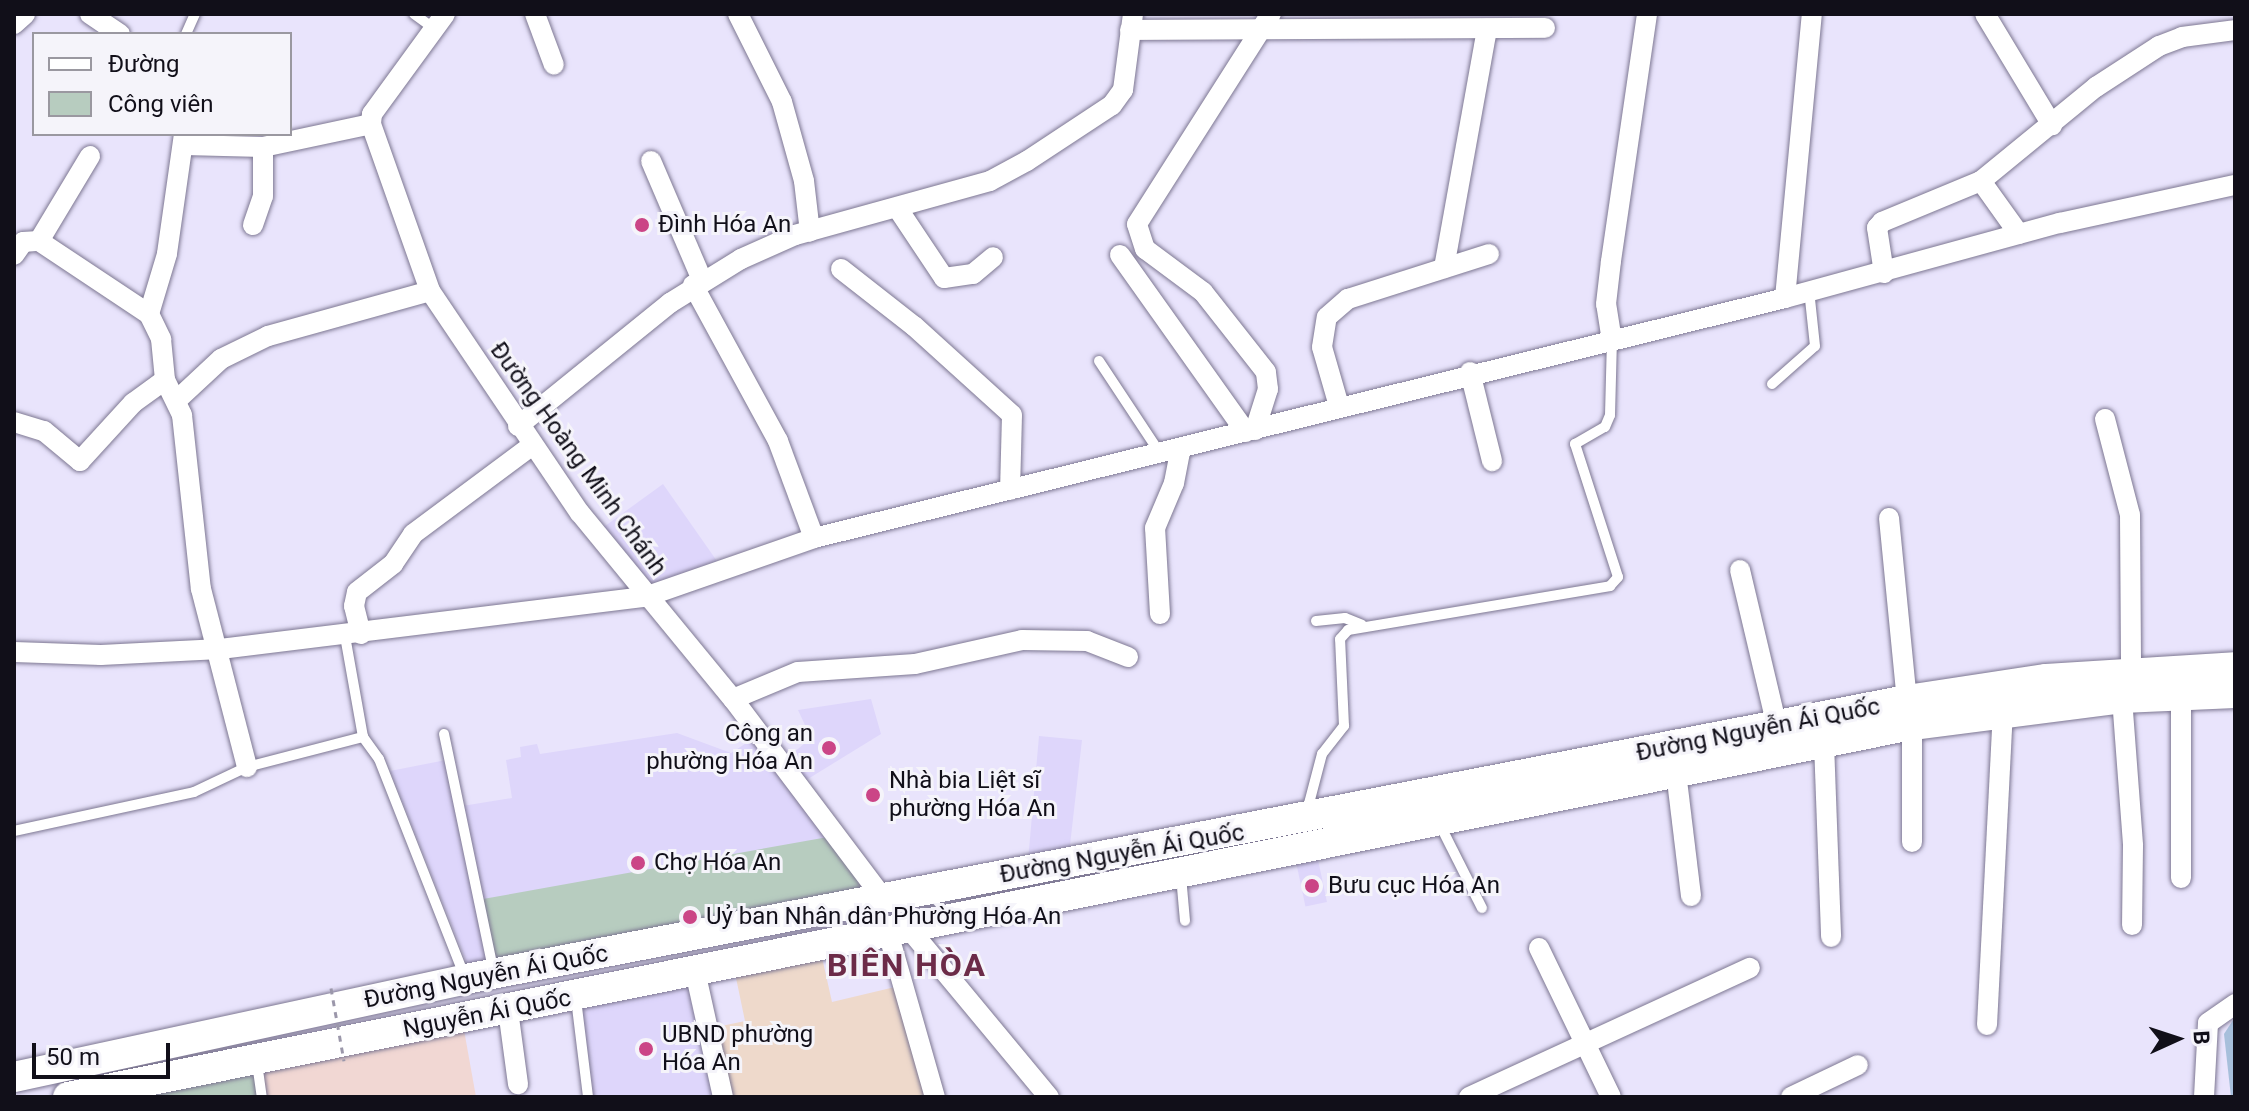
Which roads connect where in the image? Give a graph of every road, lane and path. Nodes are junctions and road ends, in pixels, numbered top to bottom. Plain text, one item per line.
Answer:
1 (25, 14) edge
2 (90, 14) edge
3 (414, 14) edge
4 (535, 14) edge
5 (738, 14) edge
6 (1647, 14) edge
7 (1812, 14) edge
8 (1985, 14) edge
9 (440, 21) edge
10 (1131, 22) edge
11 (1267, 22) edge
12 (14, 24) edge
13 (1545, 28) dead end
14 (1487, 29) junction
15 (2235, 30) edge
16 (117, 32) edge
17 (554, 65) dead end
18 (371, 124) junction
19 (2052, 125) junction
20 (184, 139) edge
21 (263, 147) junction
22 (90, 156) dead end
23 (651, 161) dead end
24 (1981, 181) junction
25 (2235, 185) edge
26 (898, 209) junction
27 (253, 225) dead end
28 (810, 232) junction
29 (2019, 234) junction
30 (22, 243) edge
31 (1489, 254) dead end
32 (1120, 255) dead end
33 (993, 257) dead end
34 (1444, 268) junction
35 (841, 269) dead end
36 (1884, 273) junction
37 (698, 282) junction
38 (1809, 290) junction
39 (430, 291) junction
40 (1785, 298) junction
41 (149, 314) junction
42 (1612, 341) junction
43 (1099, 361) dead end
44 (1470, 372) junction
45 (165, 380) junction
46 (1772, 384) dead end
47 (177, 400) junction
48 (1339, 406) junction
49 (2105, 419) dead end
50 (14, 422) edge
51 (518, 426) junction
52 (1250, 431) junction
53 (531, 446) junction
54 (1181, 448) junction
55 (1160, 453) junction
56 (1492, 461) dead end
57 (1010, 490) junction
58 (1889, 518) dead end
59 (814, 538) junction
60 (1740, 570) dead end
61 (645, 597) junction
62 (1160, 614) dead end
63 (1316, 621) dead end
64 (1362, 625) junction
65 (353, 635) junction
66 (220, 649) junction
67 (14, 652) edge
68 (1128, 657) dead end
69 (2235, 667) edge
70 (2127, 684) junction
71 (2235, 693) edge
72 (2181, 694) junction
73 (733, 699) junction
74 (2003, 710) junction
75 (1909, 713) junction
76 (444, 734) dead end
77 (363, 737) junction
78 (1780, 738) junction
79 (1824, 743) junction
80 (247, 767) junction
81 (1676, 772) junction
82 (1305, 820) junction
83 (1438, 820) junction
84 (14, 831) edge
85 (1912, 842) dead end
86 (1180, 870) junction
87 (2181, 878) dead end
88 (1691, 896) dead end
89 (883, 898) junction
90 (1482, 908) dead end
91 (1185, 921) dead end
92 (2132, 925) dead end
93 (896, 927) junction
94 (1831, 937) dead end
95 (1539, 948) dead end
96 (1750, 968) dead end
97 (695, 971) junction
98 (480, 977) junction
99 (331, 988) dead end
100 (576, 997) junction
101 (2235, 1004) edge
102 (508, 1010) junction
103 (1987, 1025) dead end
104 (1587, 1045) junction
105 (256, 1061) junction
106 (344, 1061) dead end
107 (1858, 1065) dead end
108 (14, 1077) edge
109 (518, 1084) dead end
110 (68, 1097) edge
111 (262, 1097) edge
112 (588, 1097) edge
113 (723, 1097) edge
114 (935, 1097) edge
115 (1049, 1097) edge
116 (1469, 1097) edge
117 (1611, 1097) edge
118 (1791, 1097) edge
119 (2204, 1097) edge

1 - 12 street
2 - 16 street
3 - 9 lane
4 - 17 street
5 - 28 street
6 - 42 street
7 - 40 street
8 - 19 street
9 - 18 street
10 - 11 street
10 - 26 street
11 - 14 street
11 - 52 street
13 - 14 street
14 - 34 street
15 - 19 street
18 - 21 street
18 - 39 street, Đường Hoàng Minh Chánh
19 - 24 street
20 - 21 street
20 - 41 street
21 - 27 street
22 - 30 street
23 - 37 street
24 - 29 street
24 - 36 street
25 - 29 street
26 - 28 street
26 - 33 street
28 - 37 street
29 - 36 street
30 - 41 street
31 - 34 street
32 - 52 street
34 - 48 street
35 - 57 street
36 - 38 street
37 - 51 street
37 - 59 street
38 - 40 street
38 - 46 lane
39 - 47 street
39 - 51 street, Đường Hoàng Minh Chánh
40 - 42 street
41 - 45 street
42 - 44 street
42 - 64 lane
43 - 55 lane
44 - 48 street
44 - 56 street
45 - 47 street
45 - 50 street
47 - 66 street
48 - 52 street
49 - 70 street
51 - 53 street, Đường Hoàng Minh Chánh
52 - 54 street
53 - 61 street, Đường Hoàng Minh Chánh
53 - 65 street
54 - 55 street
54 - 62 street
55 - 57 street
57 - 59 street
58 - 75 street
59 - 61 street
60 - 78 street
61 - 65 street
61 - 73 street, Đường Hoàng Minh Chánh
63 - 64 lane
64 - 82 lane
65 - 66 street
65 - 77 lane
66 - 67 street
66 - 80 street
68 - 73 street
69 - 70 main road, Đường Nguyễn Ái Quốc
70 - 72 main road, Đường Nguyễn Ái Quốc
70 - 74 main road, Đường Nguyễn Ái Quốc
70 - 75 main road, Đường Nguyễn Ái Quốc
70 - 92 street
71 - 72 main road, Đường Nguyễn Ái Quốc
72 - 87 street
73 - 89 street, Đường Hoàng Minh Chánh
74 - 75 main road, Đường Nguyễn Ái Quốc
74 - 103 street
75 - 78 main road, Đường Nguyễn Ái Quốc
75 - 79 main road, Đường Nguyễn Ái Quốc
75 - 85 street
76 - 98 lane
77 - 80 lane
77 - 98 lane
78 - 79 main road, Đường Nguyễn Ái Quốc
78 - 81 main road, Đường Nguyễn Ái Quốc
78 - 82 main road, Đường Nguyễn Ái Quốc
79 - 94 street
80 - 84 lane
81 - 83 main road, Đường Nguyễn Ái Quốc
81 - 88 street
82 - 89 main road, Đường Nguyễn Ái Quốc
83 - 86 main road, Đường Nguyễn Ái Quốc
83 - 90 lane
86 - 91 lane
86 - 93 main road, Đường Nguyễn Ái Quốc
89 - 93 main road
89 - 98 main road, Đường Nguyễn Ái Quốc
93 - 97 main road, Nguyễn Ái Quốc
93 - 114 street
93 - 115 street
95 - 104 street
96 - 104 street
97 - 100 main road, Nguyễn Ái Quốc
97 - 113 street
98 - 108 main road, Đường Nguyễn Ái Quốc
99 - 106 path, bridge
100 - 102 main road, Nguyễn Ái Quốc
100 - 112 lane
101 - 119 street
102 - 105 main road, Nguyễn Ái Quốc
102 - 109 street
104 - 116 street
104 - 117 street
105 - 110 main road, Nguyễn Ái Quốc
105 - 111 lane
107 - 118 street

